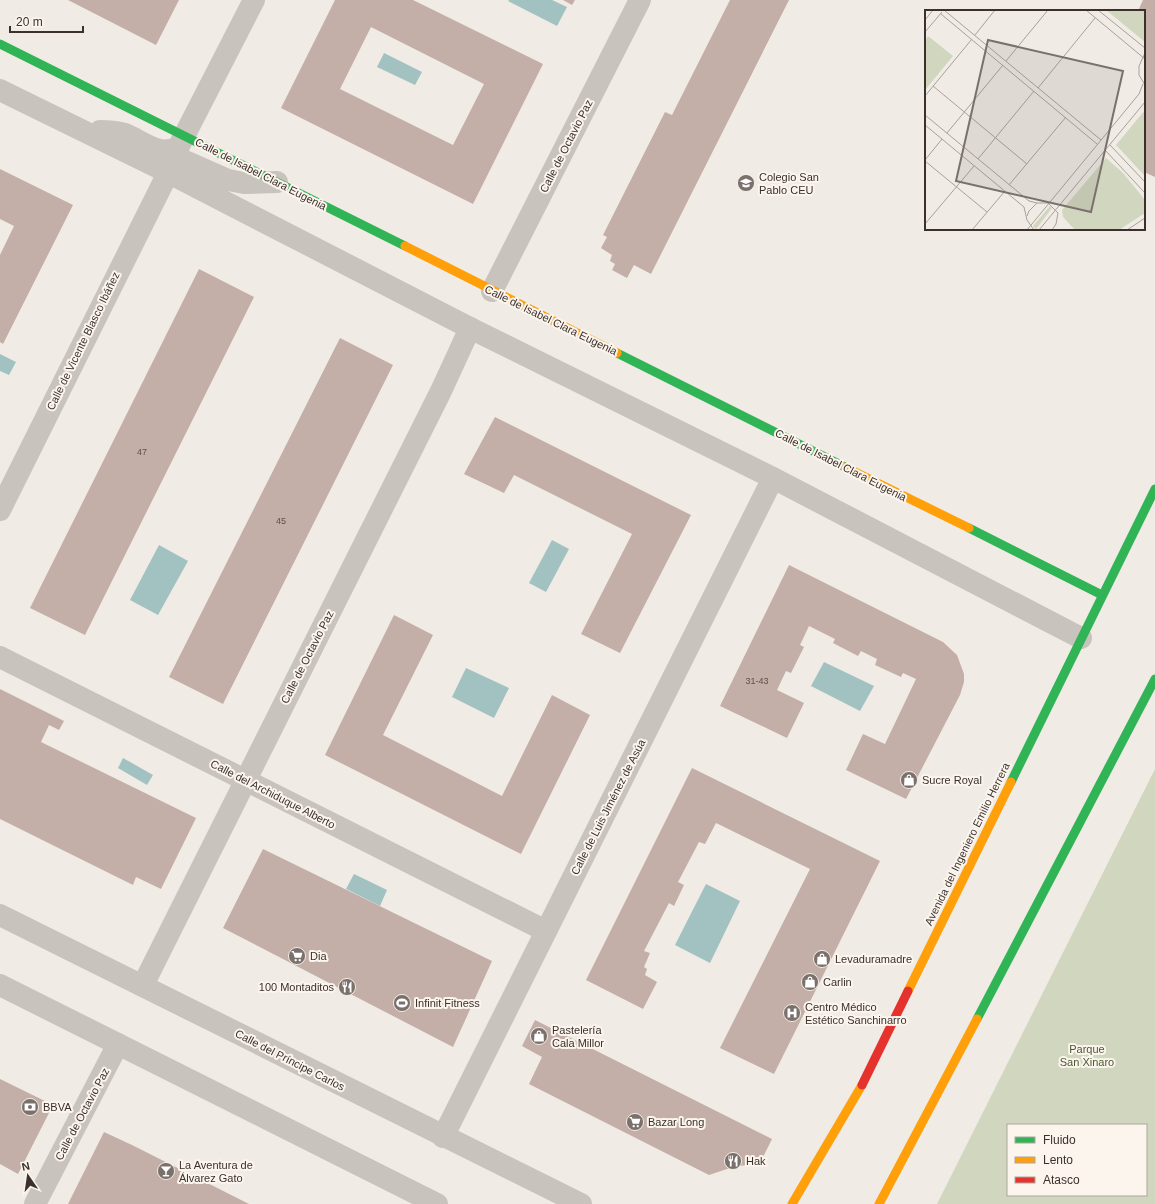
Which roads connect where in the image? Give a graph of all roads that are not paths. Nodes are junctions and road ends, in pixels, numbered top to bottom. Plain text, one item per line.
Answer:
1 (254, 0) edge
2 (640, 0) edge
3 (0, 44) edge
4 (0, 90) edge
5 (82, 131) junction
6 (185, 136) junction
7 (167, 172) junction
8 (277, 182) junction
9 (492, 292) junction
10 (470, 328) junction
11 (773, 478) junction
12 (1155, 489) edge
13 (0, 510) edge
14 (1102, 595) junction
15 (1081, 638) junction
16 (0, 657) edge
17 (1155, 679) edge
18 (245, 780) junction
19 (0, 914) edge
20 (546, 931) junction
21 (143, 985) junction
22 (0, 986) edge
23 (118, 1044) junction
24 (443, 1137) junction
25 (413, 1199) edge
26 (35, 1204) edge
27 (437, 1204) edge
28 (581, 1204) edge
29 (792, 1204) edge
30 (879, 1204) edge

1 - 6 street
2 - 9 street, Calle de Octavio Paz
3 - 6 street, Calle de Isabel Clara Eugenia
4 - 5 street
5 - 6 street
5 - 7 street
6 - 8 street, Calle de Isabel Clara Eugenia
7 - 8 street
7 - 10 street
7 - 13 street, Calle de Vicente Blasco Ibáñez
8 - 9 street, Calle de Isabel Clara Eugenia
9 - 14 street, Calle de Isabel Clara Eugenia
10 - 11 street
10 - 18 street, Calle de Octavio Paz
11 - 15 street
11 - 20 street, Calle de Luis Jiménez de Asúa
12 - 14 street, Avenida del Ingeniero Emilio Herrera
14 - 15 street, Avenida del Ingeniero Emilio Herrera
15 - 29 street, Avenida del Ingeniero Emilio Herrera
16 - 18 street, Calle del Archiduque Alberto
17 - 30 street
18 - 20 street, Calle del Archiduque Alberto
18 - 21 street, Calle de Octavio Paz
19 - 21 street, Calle del Príncipe Carlos
20 - 24 street, Calle de Luis Jiménez de Asúa
21 - 24 street, Calle del Príncipe Carlos
22 - 23 street
23 - 25 street
23 - 26 street, Calle de Octavio Paz
24 - 28 street, Calle del Príncipe Carlos
25 - 27 street

